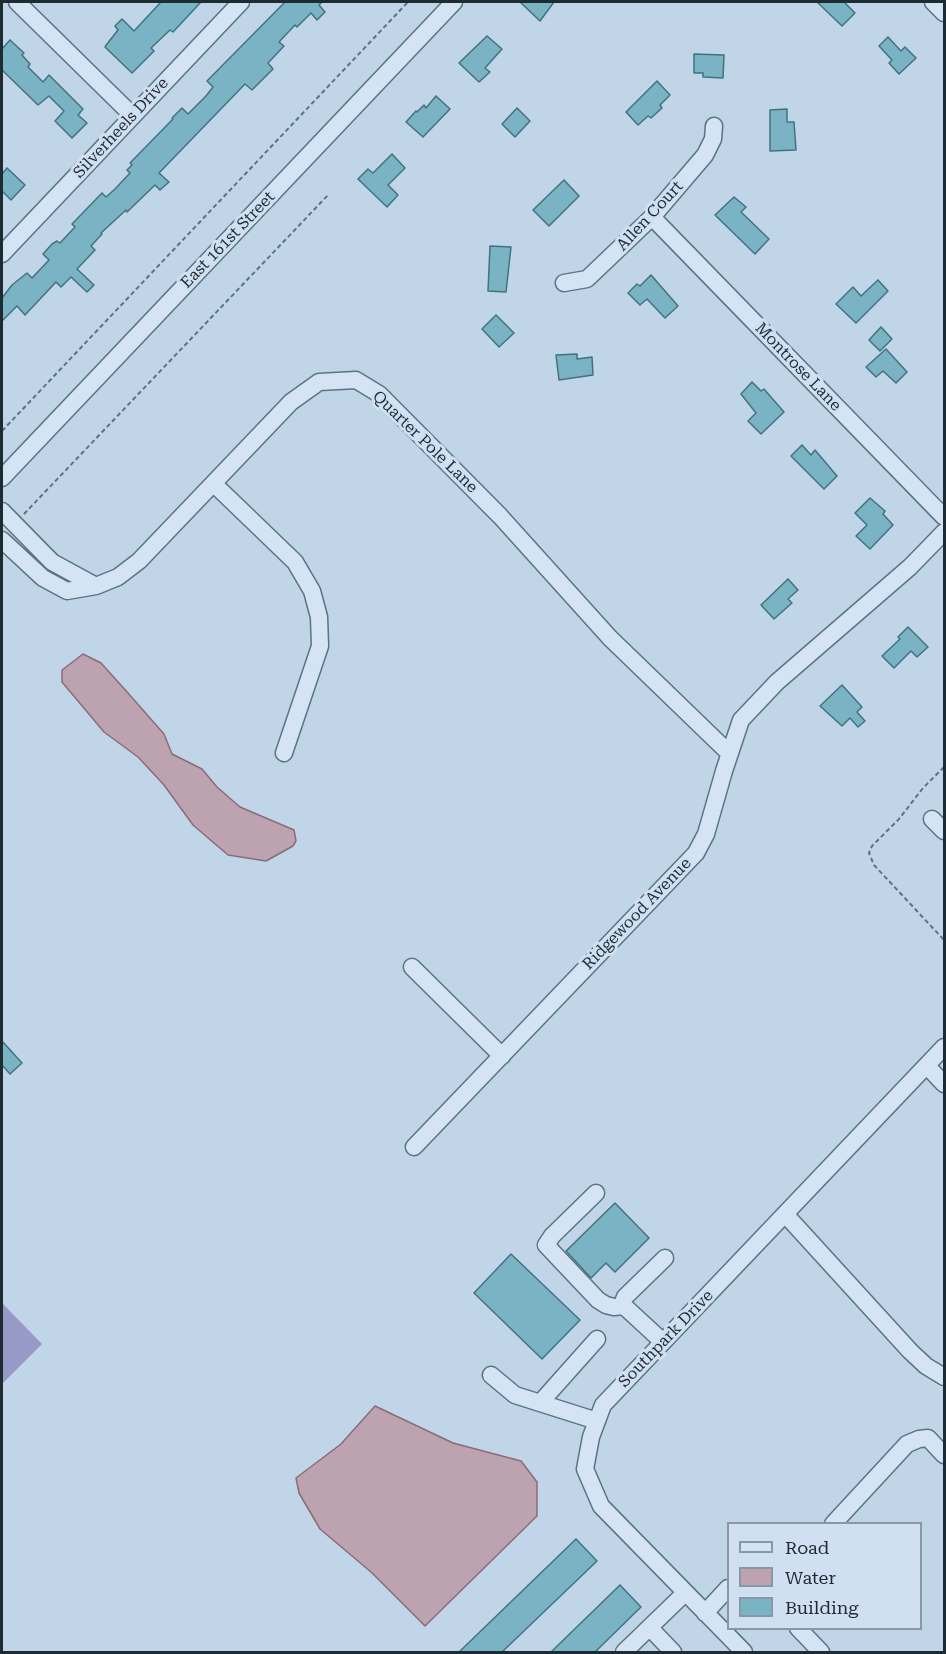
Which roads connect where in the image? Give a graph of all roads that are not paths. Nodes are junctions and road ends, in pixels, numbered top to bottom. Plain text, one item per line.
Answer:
1 (17, 2) edge
2 (241, 2) edge
3 (454, 2) edge
4 (933, 2) edge
5 (945, 13) edge
6 (133, 116) junction
7 (714, 126) dead end
8 (652, 217) junction
9 (3, 249) edge
10 (564, 283) dead end
11 (2, 478) edge
12 (214, 484) junction
13 (2, 511) edge
14 (945, 517) edge
15 (945, 532) edge
16 (2, 540) edge
17 (96, 586) junction
18 (284, 753) dead end
19 (729, 753) junction
20 (932, 819) dead end
21 (945, 831) edge
22 (412, 967) dead end
23 (945, 1047) edge
24 (502, 1056) junction
25 (927, 1066) junction
26 (945, 1084) edge
27 (414, 1147) dead end
28 (596, 1193) dead end
29 (785, 1214) junction
30 (665, 1258) dead end
31 (624, 1306) junction
32 (597, 1339) dead end
33 (663, 1342) junction
34 (491, 1375) dead end
35 (945, 1377) edge
36 (540, 1403) junction
37 (597, 1421) junction
38 (945, 1455) edge
39 (835, 1522) edge
40 (727, 1590) edge
41 (685, 1593) junction
42 (705, 1613) junction
43 (650, 1628) junction
44 (799, 1630) edge
45 (624, 1653) edge
46 (673, 1653) edge
47 (744, 1653) edge
48 (821, 1653) edge

1 - 6 street
2 - 6 street, Silverheels Drive
3 - 11 street, East 161st Street
4 - 5 street
6 - 9 street, Silverheels Drive
7 - 8 street, Allen Court
8 - 10 street, Allen Court
8 - 14 street, Montrose Lane
12 - 17 street, Quarter Pole Lane
12 - 18 street
12 - 19 street, Quarter Pole Lane
13 - 17 street
15 - 19 street, Ridgewood Avenue
16 - 17 street, Quarter Pole Lane
19 - 24 street, Ridgewood Avenue
20 - 21 street
22 - 24 street
23 - 25 street, Southpark Drive
24 - 27 street, Ridgewood Avenue
25 - 26 street
25 - 29 street, Southpark Drive
28 - 31 street
29 - 33 street, Southpark Drive
29 - 35 street
30 - 31 street
31 - 33 street
32 - 36 street
33 - 37 street, Southpark Drive
34 - 36 street
36 - 37 street
37 - 41 street, Southpark Drive
38 - 39 street
40 - 42 street
41 - 42 street, Southpark Drive
41 - 43 street
42 - 47 street, Southpark Drive
43 - 45 street
43 - 46 street
44 - 48 street

